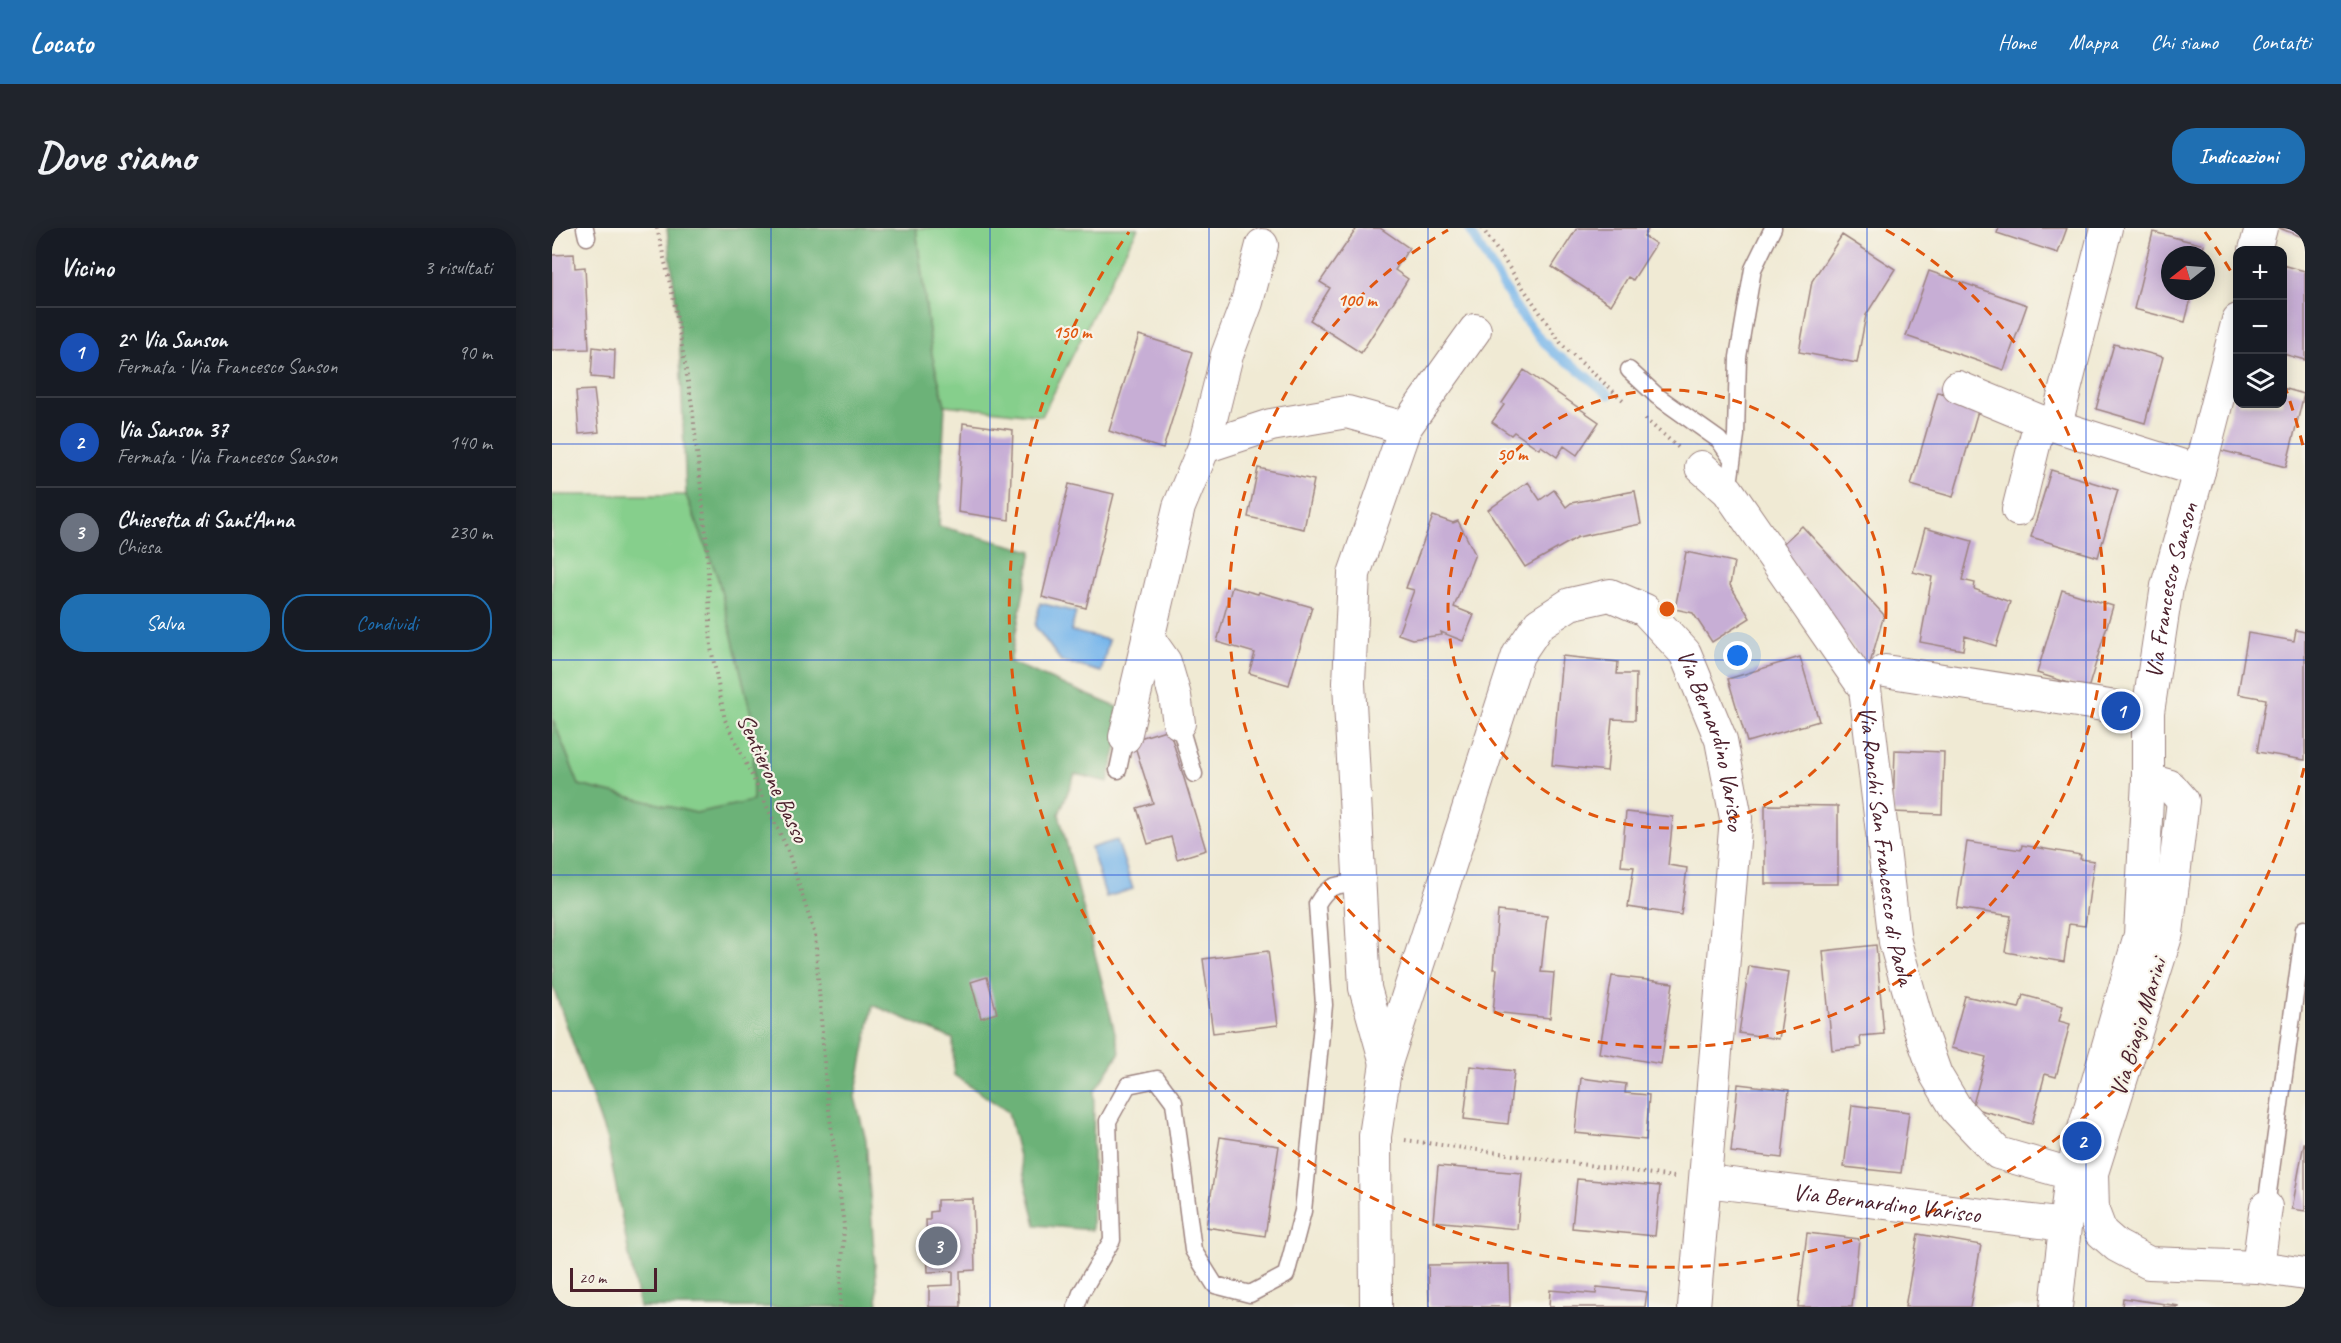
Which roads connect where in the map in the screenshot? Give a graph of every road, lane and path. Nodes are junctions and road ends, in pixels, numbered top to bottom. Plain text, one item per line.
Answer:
1 (657, 228) edge
2 (1482, 228) edge
3 (1773, 228) edge
4 (2106, 228) edge
5 (2261, 228) edge
6 (1266, 237) edge
7 (2256, 246) edge
8 (1475, 330) dead end
9 (2233, 339) edge
10 (1629, 370) dead end
11 (1958, 387) dead end
12 (1629, 405) dead end
13 (1638, 412) dead end
14 (2048, 423) junction
15 (1405, 429) junction
16 (1204, 447) junction
17 (1732, 459) junction
18 (1701, 467) joint
19 (2199, 471) junction
20 (1728, 491) junction
21 (2018, 510) dead end
22 (1148, 638) junction
23 (1885, 671) dead end
24 (2148, 712) junction
25 (1179, 723) joint
26 (1125, 737) joint
27 (1118, 770) dead end
28 (1194, 774) dead end
29 (2148, 780) junction
30 (1360, 883) junction
31 (2304, 929) edge
32 (1386, 1063) junction
33 (1375, 1136) junction
34 (2071, 1174) junction
35 (1706, 1181) junction
36 (2266, 1207) joint
37 (2065, 1225) junction
38 (2258, 1267) junction
39 (2305, 1274) edge
40 (840, 1307) edge
41 (1076, 1307) edge
42 (1376, 1307) edge
43 (1694, 1307) edge
44 (2056, 1307) edge

1 - 40 path, Sentierone Basso
2 - 12 path
3 - 17 lane
4 - 14 street
5 - 7 street
6 - 16 street
8 - 15 street, Via Bernardino Varisco
9 - 19 street, Via Francesco Sanson
10 - 17 lane
11 - 14 street, Via Francesco Sanson
13 - 18 path
14 - 19 street, Via Francesco Sanson
14 - 21 street
15 - 16 street
15 - 30 street, Via Bernardino Varisco
16 - 22 street
17 - 20 lane
18 - 20 street, Via Ronchi San Francesco di Paola
19 - 24 street, Via Francesco Sanson
20 - 34 street, Via Ronchi San Francesco di Paola
22 - 25 street
22 - 26 street
23 - 24 street, Via Francesco Sanson
24 - 29 street, Via Francesco Sanson
25 - 28 lane
26 - 27 lane
29 - 34 street, Via Francesco Sanson
29 - 38 street, Via Biagio Marini
30 - 32 street, Via Bernardino Varisco
30 - 41 lane
31 - 36 lane
32 - 33 street, Via Bernardino Varisco
32 - 35 street, Via Bernardino Varisco
33 - 35 path
33 - 42 street, Via Bernardino Varisco
34 - 37 street
35 - 37 street, Via Bernardino Varisco
35 - 43 street, Via Bernardino Varisco
36 - 38 street
37 - 44 street
38 - 39 street, Via Biagio Marini

